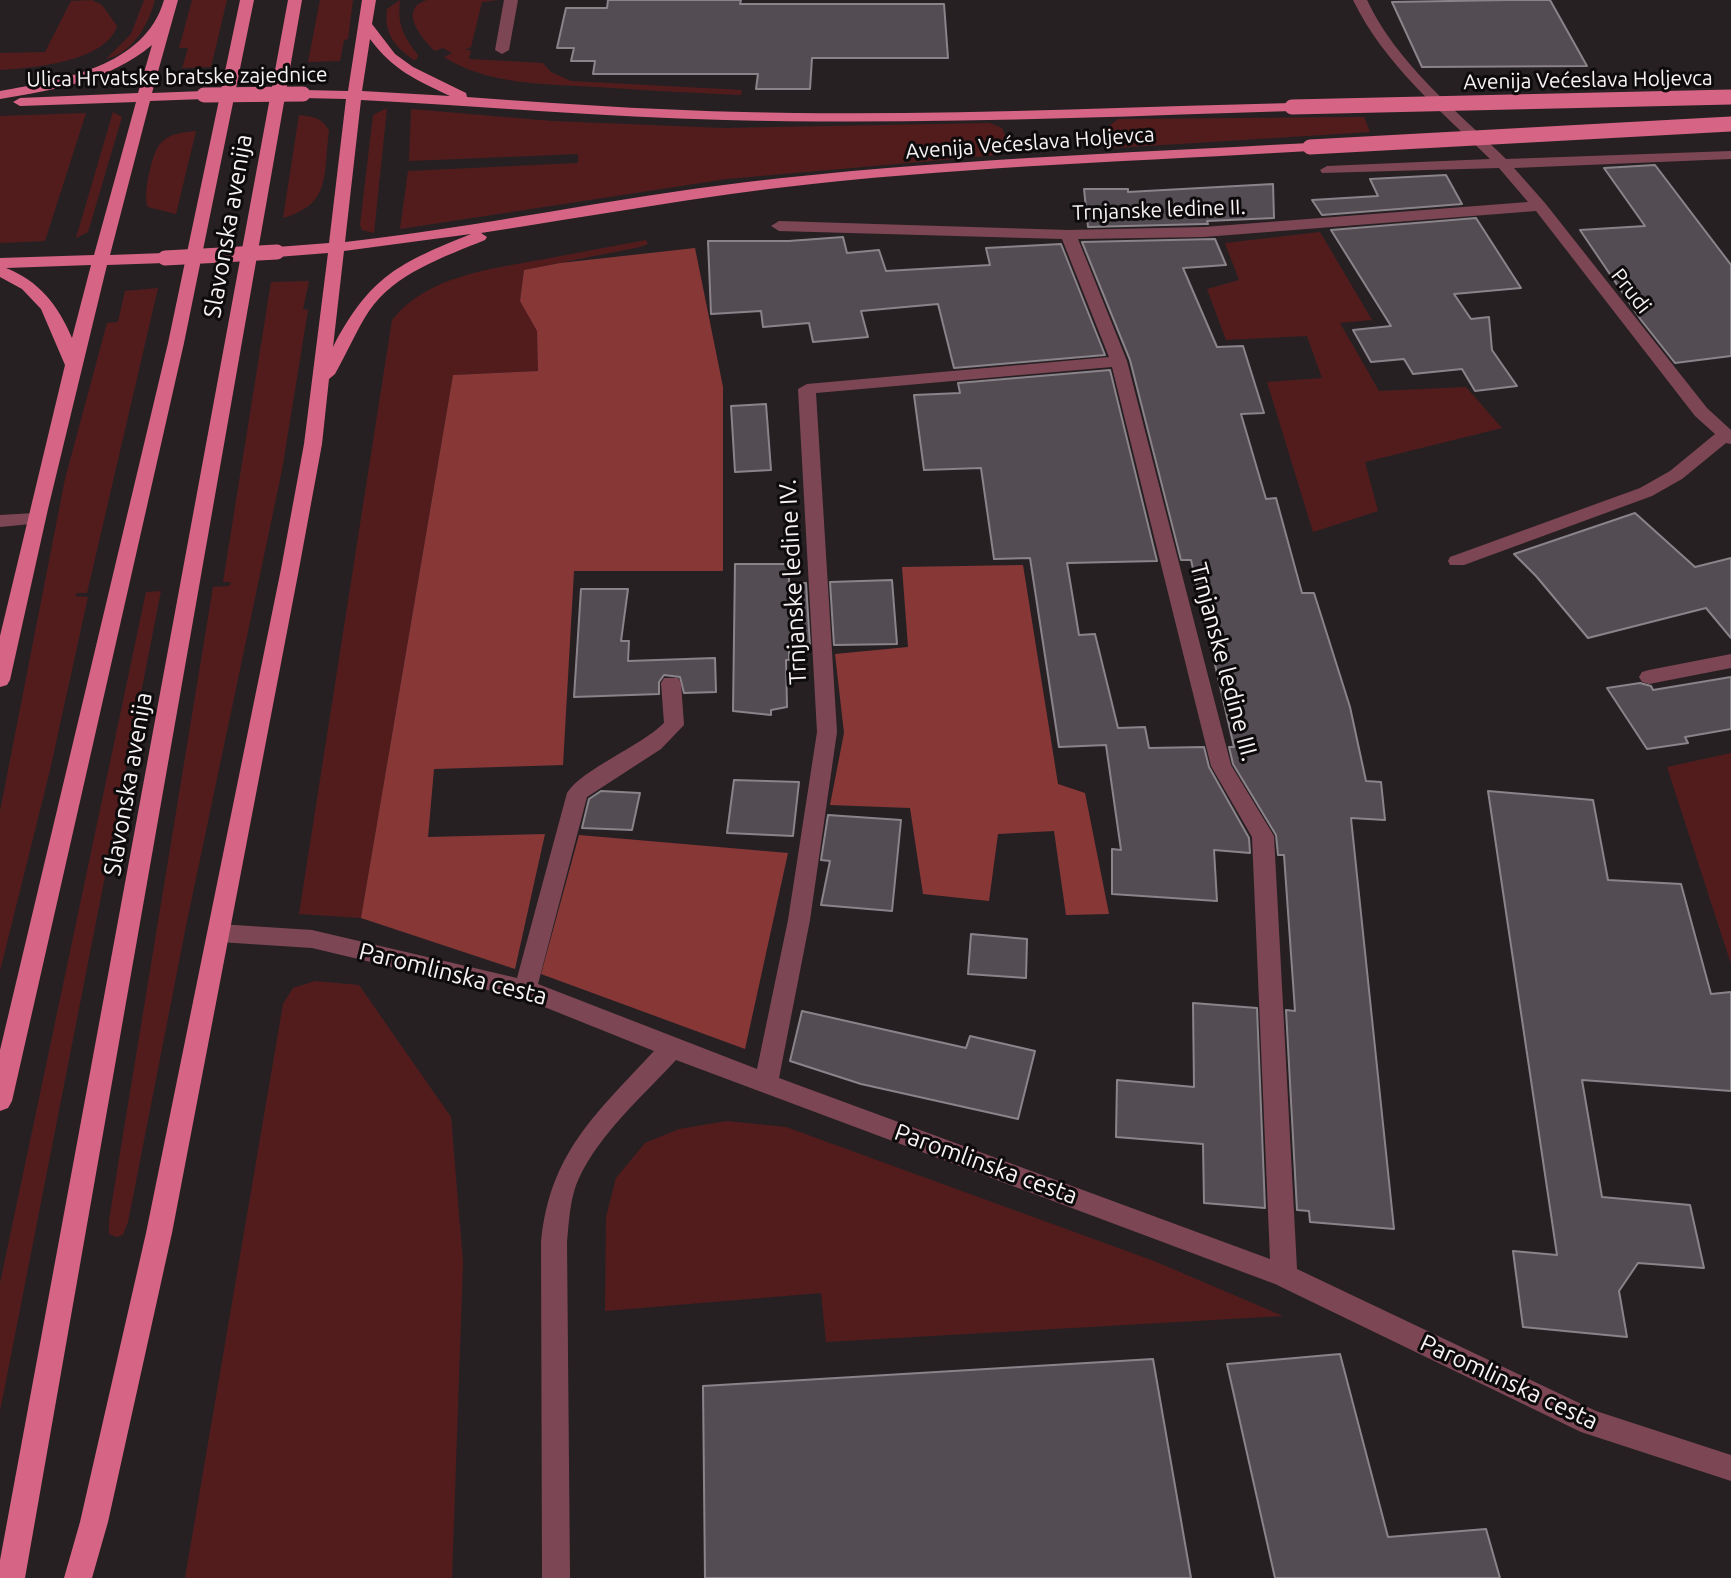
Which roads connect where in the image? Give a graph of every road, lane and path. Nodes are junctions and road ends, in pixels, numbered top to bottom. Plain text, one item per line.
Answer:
1 (171, 0) edge
2 (247, 0) edge
3 (295, 0) edge
4 (369, 0) edge
5 (511, 0) edge
6 (1360, 0) edge
7 (366, 25) junction
8 (502, 50) dead end
9 (0, 95) edge
10 (354, 95) junction
11 (143, 97) junction
12 (1731, 97) edge
13 (0, 102) edge
14 (476, 103) junction
15 (1731, 124) edge
16 (1731, 155) edge
17 (1503, 164) junction
18 (1327, 170) dead end
19 (1540, 206) junction
20 (527, 220) junction
21 (779, 226) dead end
22 (1068, 235) junction
23 (337, 249) junction
24 (99, 261) junction
25 (0, 263) edge
26 (0, 271) edge
27 (1119, 361) junction
28 (74, 366) junction
29 (320, 388) junction
30 (1728, 437) edge
31 (35, 519) junction
32 (0, 521) edge
33 (1457, 561) dead end
34 (1731, 662) edge
35 (1650, 677) dead end
36 (0, 680) edge
37 (671, 683) dead end
38 (219, 933) junction
39 (525, 989) junction
40 (672, 1048) junction
41 (766, 1082) junction
42 (0, 1101) edge
43 (1284, 1276) junction
44 (1731, 1468) edge
45 (11, 1578) edge
46 (78, 1578) edge
47 (556, 1578) edge

1 - 9 main road
1 - 11 main road
2 - 42 main road, Slavonska avenija
3 - 45 main road, Slavonska avenija
4 - 7 main road
5 - 8 street
6 - 17 street, Prudi
7 - 10 main road
7 - 14 main road
10 - 11 main road, Ulica Hrvatske bratske zajednice, bridge
10 - 14 main road, Avenija Većeslava Holjevca
10 - 23 main road
11 - 13 main road, Ulica Hrvatske bratske zajednice
11 - 24 main road
12 - 14 main road, Avenija Većeslava Holjevca, bridge
15 - 20 main road, Avenija Većeslava Holjevca, bridge
16 - 17 street
17 - 18 street
17 - 19 street, Prudi
19 - 22 street, Trnjanske ledine II.
19 - 30 street, Prudi
20 - 23 main road, Avenija Većeslava Holjevca
20 - 29 main road
21 - 22 street, Trnjanske ledine II.
22 - 27 street, Trnjanske ledine III.
23 - 24 main road, bridge
23 - 29 main road
24 - 25 main road
24 - 28 main road
26 - 28 main road
27 - 41 street, Trnjanske ledine IV.
27 - 43 street, Trnjanske ledine III.
28 - 31 main road
29 - 38 main road
30 - 33 street
31 - 32 street
31 - 36 main road
34 - 35 street
37 - 39 street
38 - 39 street, Paromlinska cesta
38 - 46 main road
39 - 40 street, Paromlinska cesta
40 - 41 street, Paromlinska cesta
40 - 47 street
41 - 43 street, Paromlinska cesta
43 - 44 street, Paromlinska cesta

